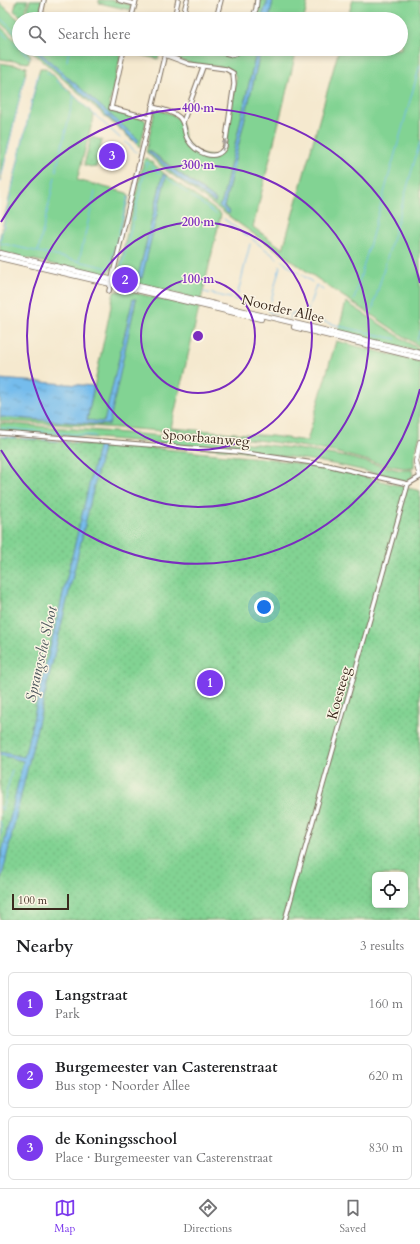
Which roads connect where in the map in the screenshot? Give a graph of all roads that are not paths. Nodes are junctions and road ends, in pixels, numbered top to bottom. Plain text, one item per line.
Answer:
1 (44, 0) edge
2 (119, 0) edge
3 (178, 0) edge
4 (187, 0) edge
5 (221, 0) edge
6 (257, 0) edge
7 (136, 2) edge
8 (41, 12) edge
9 (133, 12) edge
10 (175, 12) edge
11 (184, 12) edge
12 (218, 12) edge
13 (255, 12) edge
14 (122, 56) edge
15 (165, 56) edge
16 (168, 56) edge
17 (203, 67) junction
18 (152, 107) junction
19 (150, 118) junction
20 (183, 122) junction
21 (0, 253) edge
22 (0, 258) edge
23 (111, 282) junction
24 (109, 291) dead end
25 (214, 306) junction
26 (420, 353) edge
27 (420, 358) edge
28 (0, 433) edge
29 (420, 442) edge
30 (420, 477) edge
31 (408, 484) junction
32 (285, 920) edge

1 - 8 street
2 - 7 street
3 - 10 street
4 - 11 street
5 - 12 street
6 - 13 street
7 - 9 street
14 - 19 street
15 - 18 street
16 - 17 street
17 - 20 street
20 -> 17 street
18 - 19 street
18 - 20 street
19 - 23 street
21 - 23 street, Noorder Allee
22 - 23 street, Noorder Allee
23 - 24 street
23 - 25 street, Noorder Allee
25 - 26 street, Noorder Allee
25 - 27 street, Noorder Allee
28 - 31 street, Spoorbaanweg
29 - 30 street
30 - 31 street
31 - 32 street, Koesteeg

